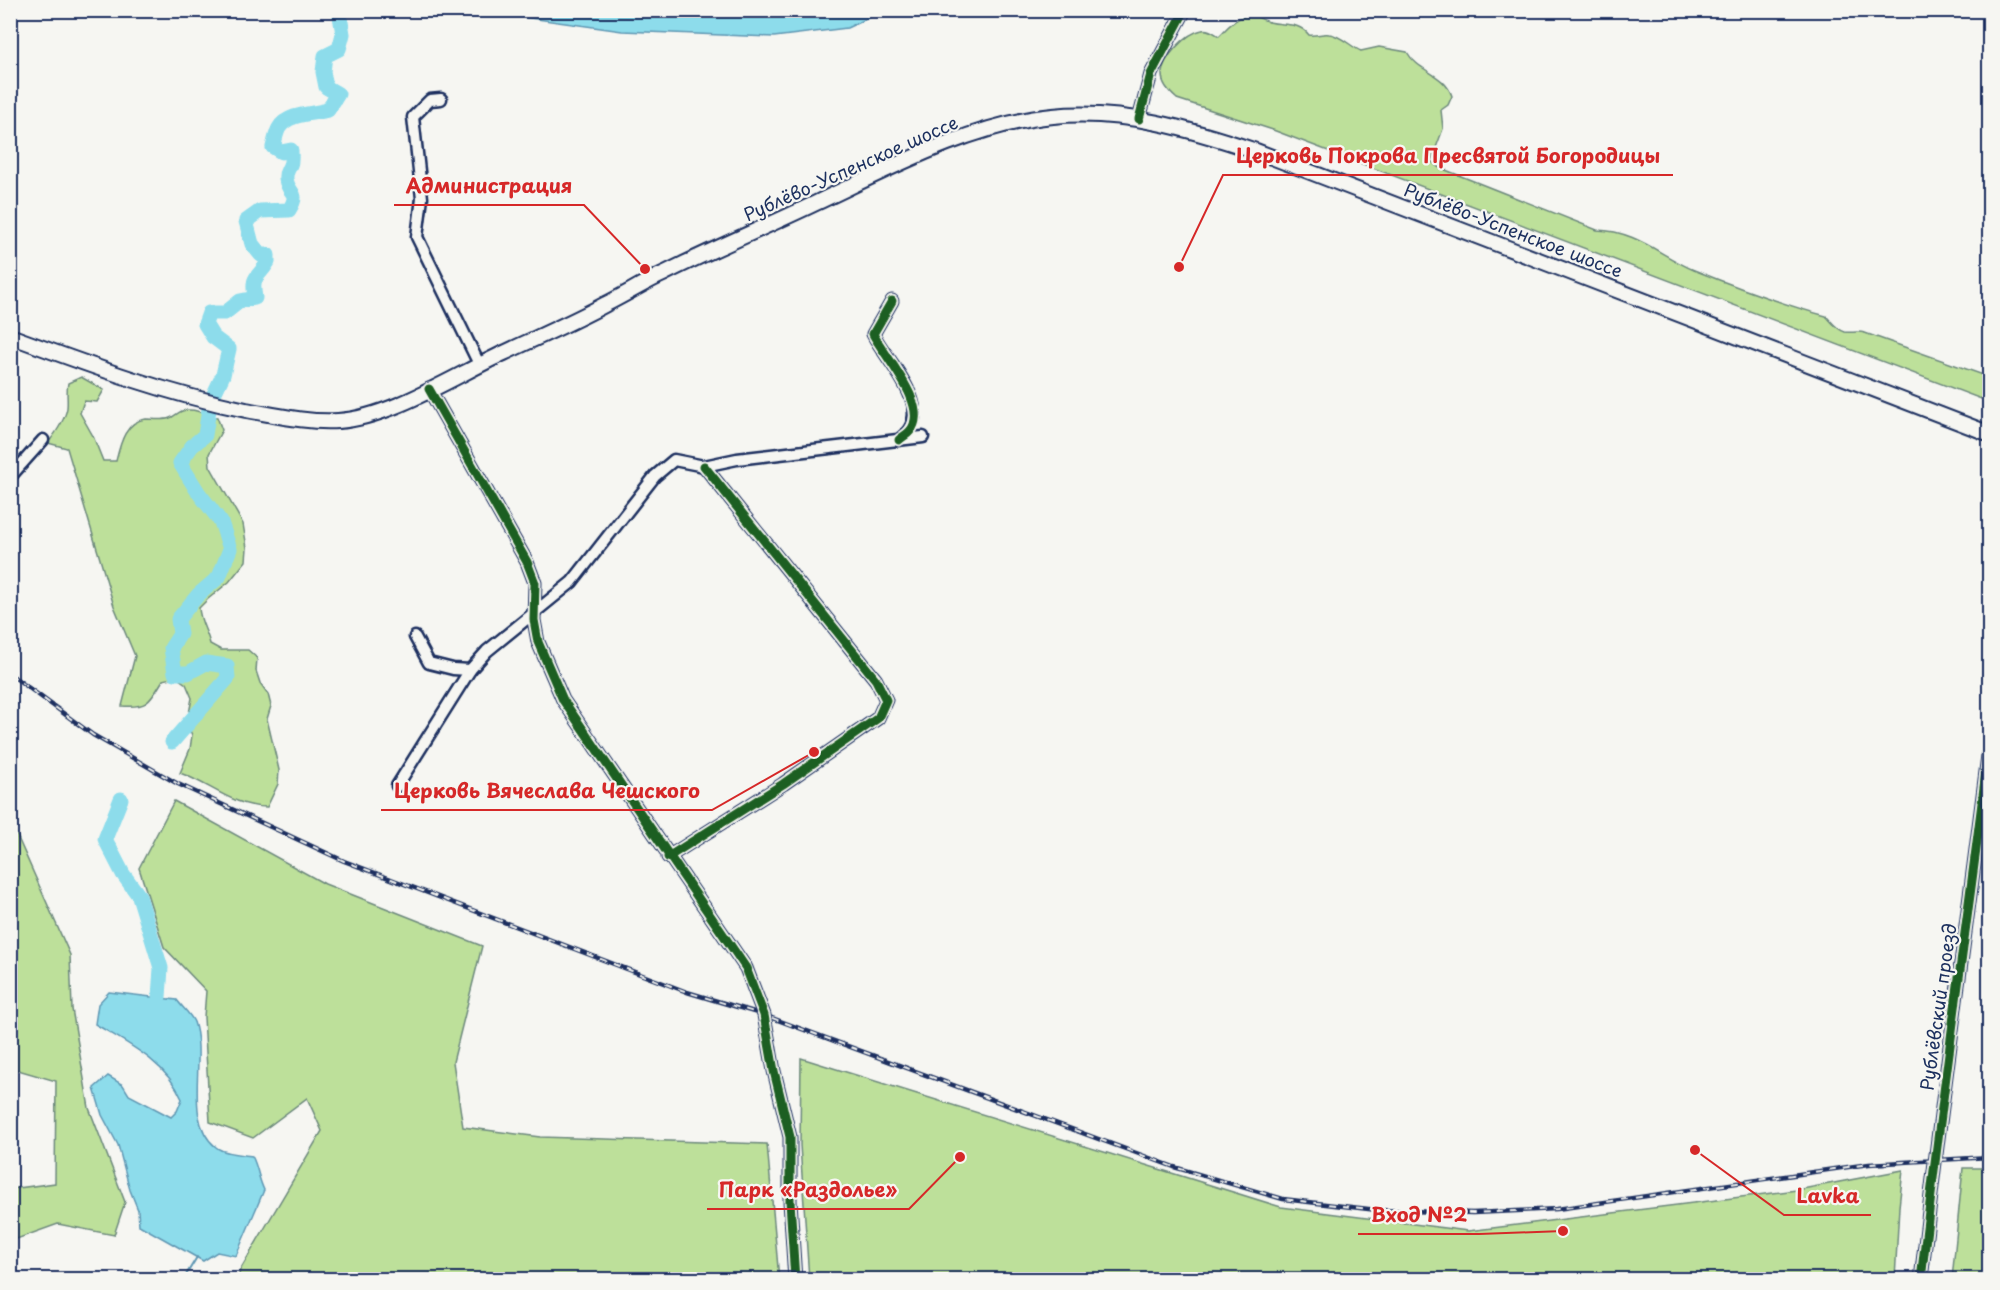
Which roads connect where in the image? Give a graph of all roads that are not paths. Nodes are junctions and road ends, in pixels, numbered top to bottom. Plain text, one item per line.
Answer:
1 (1185, 10) edge
2 (441, 99) dead end
3 (1139, 119) junction
4 (892, 301) dead end
5 (10, 336) edge
6 (479, 364) junction
7 (429, 389) junction
8 (1989, 434) edge
9 (923, 437) dead end
10 (43, 440) dead end
11 (899, 440) junction
12 (704, 466) junction
13 (10, 477) edge
14 (535, 613) junction
15 (415, 638) dead end
16 (470, 670) junction
17 (1989, 740) edge
18 (397, 786) dead end
19 (668, 857) junction
20 (795, 1280) edge
21 (1921, 1280) edge

1 - 3 street
2 - 6 street
3 - 6 main road, Рублёво-Успенское шоссе
3 - 8 main road, Рублёво-Успенское шоссе
4 - 11 street
5 - 7 main road, Рублёво-Успенское шоссе
6 - 7 main road, Рублёво-Успенское шоссе
7 - 14 street
9 - 11 street
10 - 13 street
11 - 12 street
12 - 14 street
12 - 19 street
14 - 16 street
14 - 19 street
15 - 16 street
16 - 18 street
17 - 21 street, Рублёвский проезд
19 - 20 street

